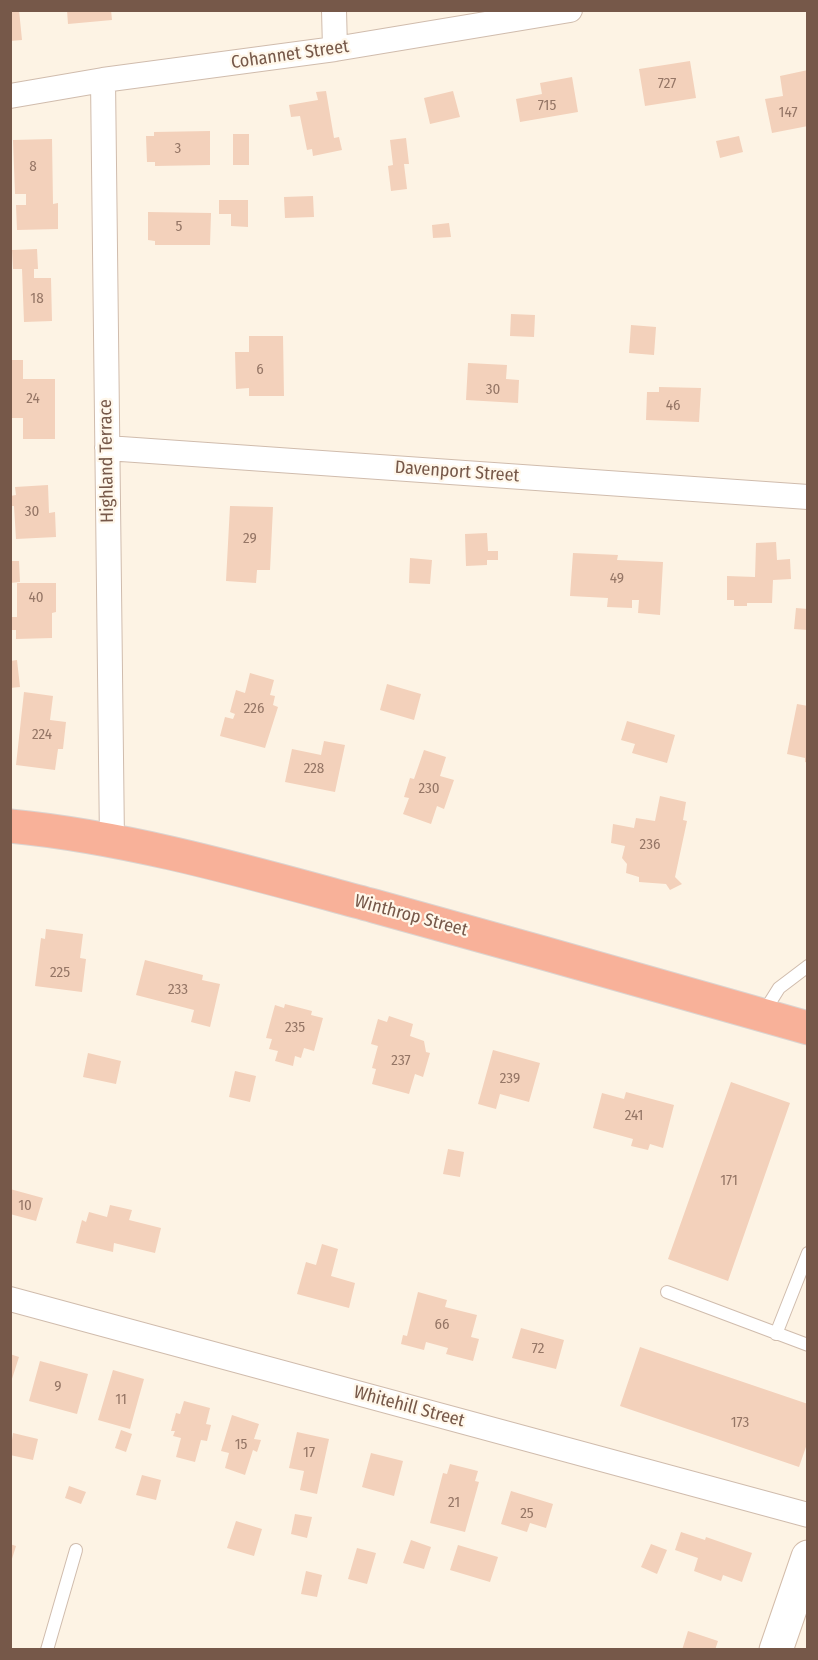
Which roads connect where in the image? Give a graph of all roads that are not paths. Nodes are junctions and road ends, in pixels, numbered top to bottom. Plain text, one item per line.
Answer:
1 (334, 10) edge
2 (570, 10) edge
3 (335, 49) junction
4 (103, 81) junction
5 (10, 96) edge
6 (107, 448) junction
7 (807, 496) edge
8 (10, 826) edge
9 (112, 842) junction
10 (807, 966) edge
11 (762, 1015) junction
12 (807, 1028) edge
13 (807, 1253) edge
14 (667, 1292) dead end
15 (10, 1299) edge
16 (776, 1334) junction
17 (807, 1345) edge
18 (807, 1515) edge
19 (76, 1550) dead end
20 (807, 1557) edge
21 (47, 1650) edge
22 (776, 1650) edge

1 - 3 street
2 - 3 street, Cohannet Street
3 - 4 street, Cohannet Street
4 - 5 street, Cohannet Street
4 - 6 street, Highland Terrace
6 - 7 street, Davenport Street
6 - 9 street, Highland Terrace
8 - 9 highway, Winthrop Street
9 - 11 highway, Winthrop Street
10 - 11 lane
11 - 12 highway, Winthrop Street
13 - 16 lane
14 - 16 lane
15 - 18 street, Whitehill Street
16 - 17 lane
19 - 21 lane
20 - 22 street

